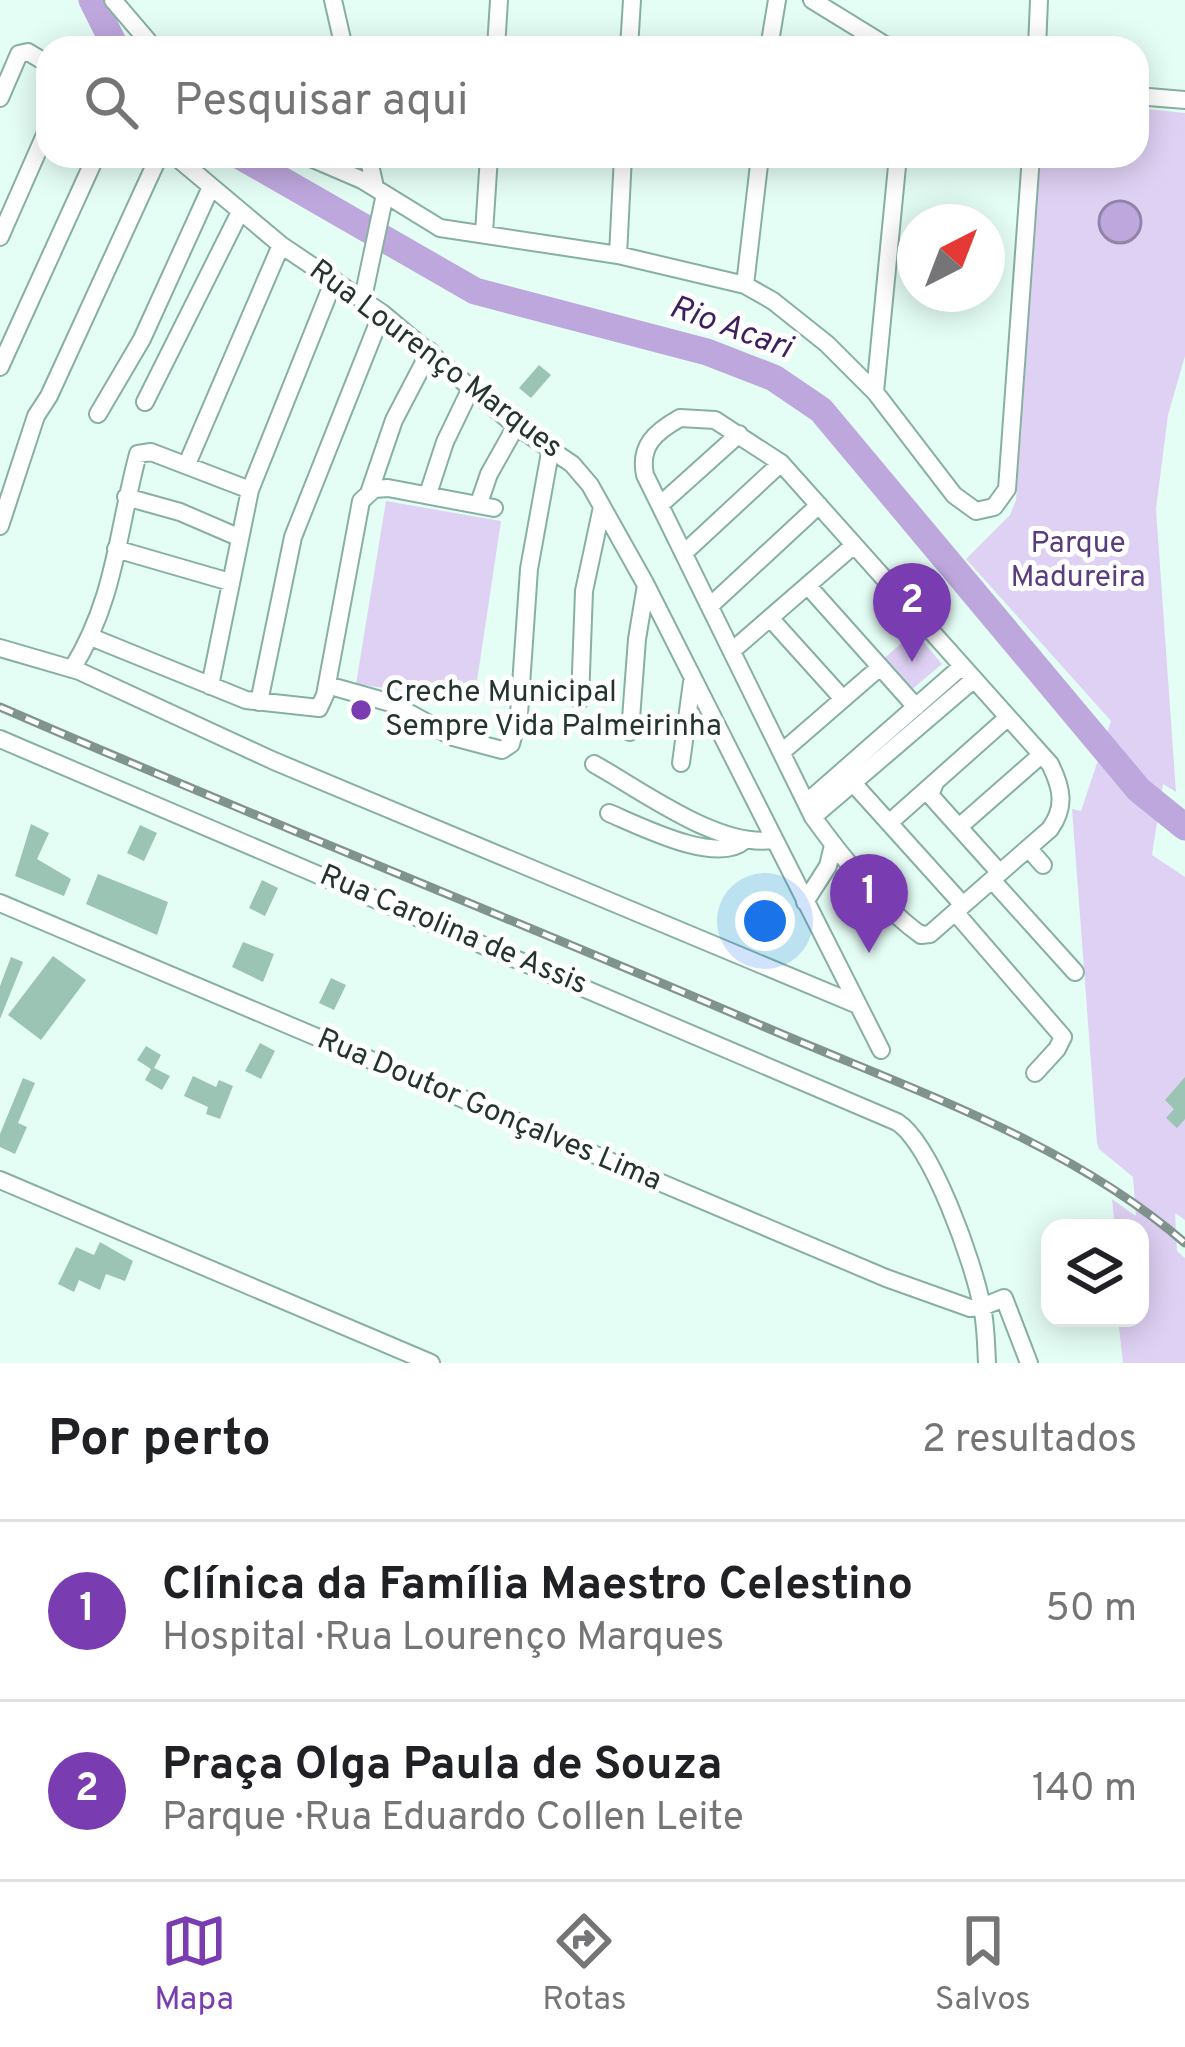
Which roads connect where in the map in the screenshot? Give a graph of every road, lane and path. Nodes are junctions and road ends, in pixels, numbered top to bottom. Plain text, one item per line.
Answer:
1 (113, 0) edge
2 (333, 0) edge
3 (499, 0) edge
4 (632, 0) edge
5 (777, 0) edge
6 (812, 0) edge
7 (1040, 0) edge
8 (144, 36) edge
9 (341, 36) edge
10 (497, 36) edge
11 (630, 36) edge
12 (771, 36) edge
13 (870, 36) edge
14 (1038, 36) edge
15 (36, 56) edge
16 (1149, 97) edge
17 (0, 98) edge
18 (1185, 100) edge
19 (36, 155) edge
20 (91, 168) edge
21 (153, 168) edge
22 (189, 168) edge
23 (328, 168) edge
24 (372, 168) edge
25 (488, 168) edge
26 (622, 168) edge
27 (759, 168) edge
28 (897, 168) edge
29 (1029, 168) edge
30 (211, 187) junction
31 (380, 197) junction
32 (240, 212) junction
33 (484, 233) junction
34 (0, 237) edge
35 (281, 244) junction
36 (618, 254) junction
37 (334, 280) junction
38 (745, 285) junction
39 (363, 298) junction
40 (382, 313) junction
41 (430, 351) junction
42 (0, 368) edge
43 (471, 388) junction
44 (875, 392) junction
45 (145, 402) dead end
46 (98, 414) dead end
47 (516, 426) junction
48 (739, 434) junction
49 (551, 447) junction
50 (781, 463) junction
51 (187, 464) junction
52 (250, 490) junction
53 (368, 493) junction
54 (428, 494) junction
55 (127, 497) junction
56 (660, 505) junction
57 (819, 505) junction
58 (602, 506) junction
59 (0, 526) edge
60 (238, 537) junction
61 (854, 545) junction
62 (116, 549) junction
63 (684, 553) junction
64 (230, 582) junction
65 (646, 585) junction
66 (808, 586) junction
67 (710, 606) junction
68 (770, 618) junction
69 (91, 638) junction
70 (0, 648) edge
71 (733, 650) junction
72 (880, 667) junction
73 (72, 669) junction
74 (966, 674) junction
75 (692, 682) junction
76 (327, 685) junction
77 (210, 686) junction
78 (843, 699) junction
79 (580, 700) dead end
80 (259, 702) junction
81 (916, 707) junction
82 (1006, 719) junction
83 (630, 732) dead end
84 (0, 739) edge
85 (782, 752) junction
86 (1041, 755) junction
87 (681, 763) dead end
88 (594, 764) dead end
89 (853, 783) junction
90 (934, 785) junction
91 (809, 810) junction
92 (609, 813) dead end
93 (889, 823) junction
94 (959, 827) junction
95 (772, 840) junction
96 (745, 841) junction
97 (833, 845) junction
98 (1028, 848) junction
99 (1042, 865) dead end
100 (996, 877) junction
101 (805, 902) junction
102 (0, 903) edge
103 (959, 909) junction
104 (1075, 972) dead end
105 (858, 1005) junction
106 (881, 1050) dead end
107 (1035, 1073) dead end
108 (0, 1180) edge
109 (982, 1307) junction
110 (431, 1363) edge
111 (988, 1363) edge
112 (1029, 1363) edge

1 - 8 street
2 - 9 street
3 - 10 street
4 - 11 street
5 - 12 street
6 - 13 street
7 - 14 street
15 - 17 street
16 - 18 street
19 - 34 street
20 - 42 street
21 - 59 street
22 - 30 street, Rua Lourenço Marques
23 - 31 street
24 - 31 street
25 - 33 street
26 - 36 street
27 - 38 street
28 - 44 street
29 - 44 street
30 - 32 street, Rua Lourenço Marques
30 - 46 street
31 - 33 street
31 - 39 street
32 - 35 street, Rua Lourenço Marques
32 - 45 street
33 - 36 street
35 - 37 street, Rua Lourenço Marques
35 - 51 street
36 - 38 street
37 - 39 street, Rua Lourenço Marques
37 - 52 street
38 - 44 street
39 - 40 street, Rua Lourenço Marques
40 - 41 street, Rua Lourenço Marques
40 - 80 street
41 - 43 street, Rua Lourenço Marques
41 - 53 street
43 - 47 street, Rua Lourenço Marques
43 - 54 street
47 - 49 street, Rua Lourenço Marques
47 - 54 street
48 - 50 street
48 - 56 street
48 - 56 street
49 - 58 street, Rua Lourenço Marques
49 - 76 street
50 - 57 street
50 - 63 street
51 - 52 street
51 - 55 street
52 - 60 street
53 - 54 street
53 - 76 street
55 - 60 street
55 - 62 street
56 - 63 street
57 - 61 street
57 - 67 street
58 - 65 street, Rua Lourenço Marques
58 - 79 street
60 - 64 street
61 - 66 street
61 - 74 street
62 - 64 street
62 - 69 street
63 - 67 street
64 - 77 street
65 - 75 street, Rua Lourenço Marques
65 - 83 street
66 - 68 street
66 - 72 street
67 - 71 street
68 - 71 street
68 - 78 street
69 - 73 street
69 - 77 street
70 - 73 street
71 - 85 street
72 - 78 street
72 - 81 street
73 - 105 street
74 - 81 street
74 - 82 street
74 - 89 street
75 - 87 street
75 - 95 street, Rua Lourenço Marques
76 - 80 street
77 - 80 street
78 - 85 street
81 - 91 street
82 - 86 street
82 - 90 street
84 - 109 street, Rua Carolina de Assis
85 - 91 street
86 - 94 street
86 - 98 street
88 - 96 street
89 - 91 street
89 - 93 street
90 - 93 street
90 - 94 street
91 - 97 street
92 - 96 street
93 - 103 street
94 - 100 street
95 - 96 street
95 - 101 street, Rua Lourenço Marques
97 - 101 street
97 - 103 street
98 - 99 street
98 - 100 street
100 - 103 street
100 - 104 street
101 - 105 street, Rua Lourenço Marques
102 - 109 street, Rua Doutor Gonçalves Lima
103 - 107 street
105 - 106 street, Rua Lourenço Marques
108 - 110 street
109 - 111 street
109 - 112 street

